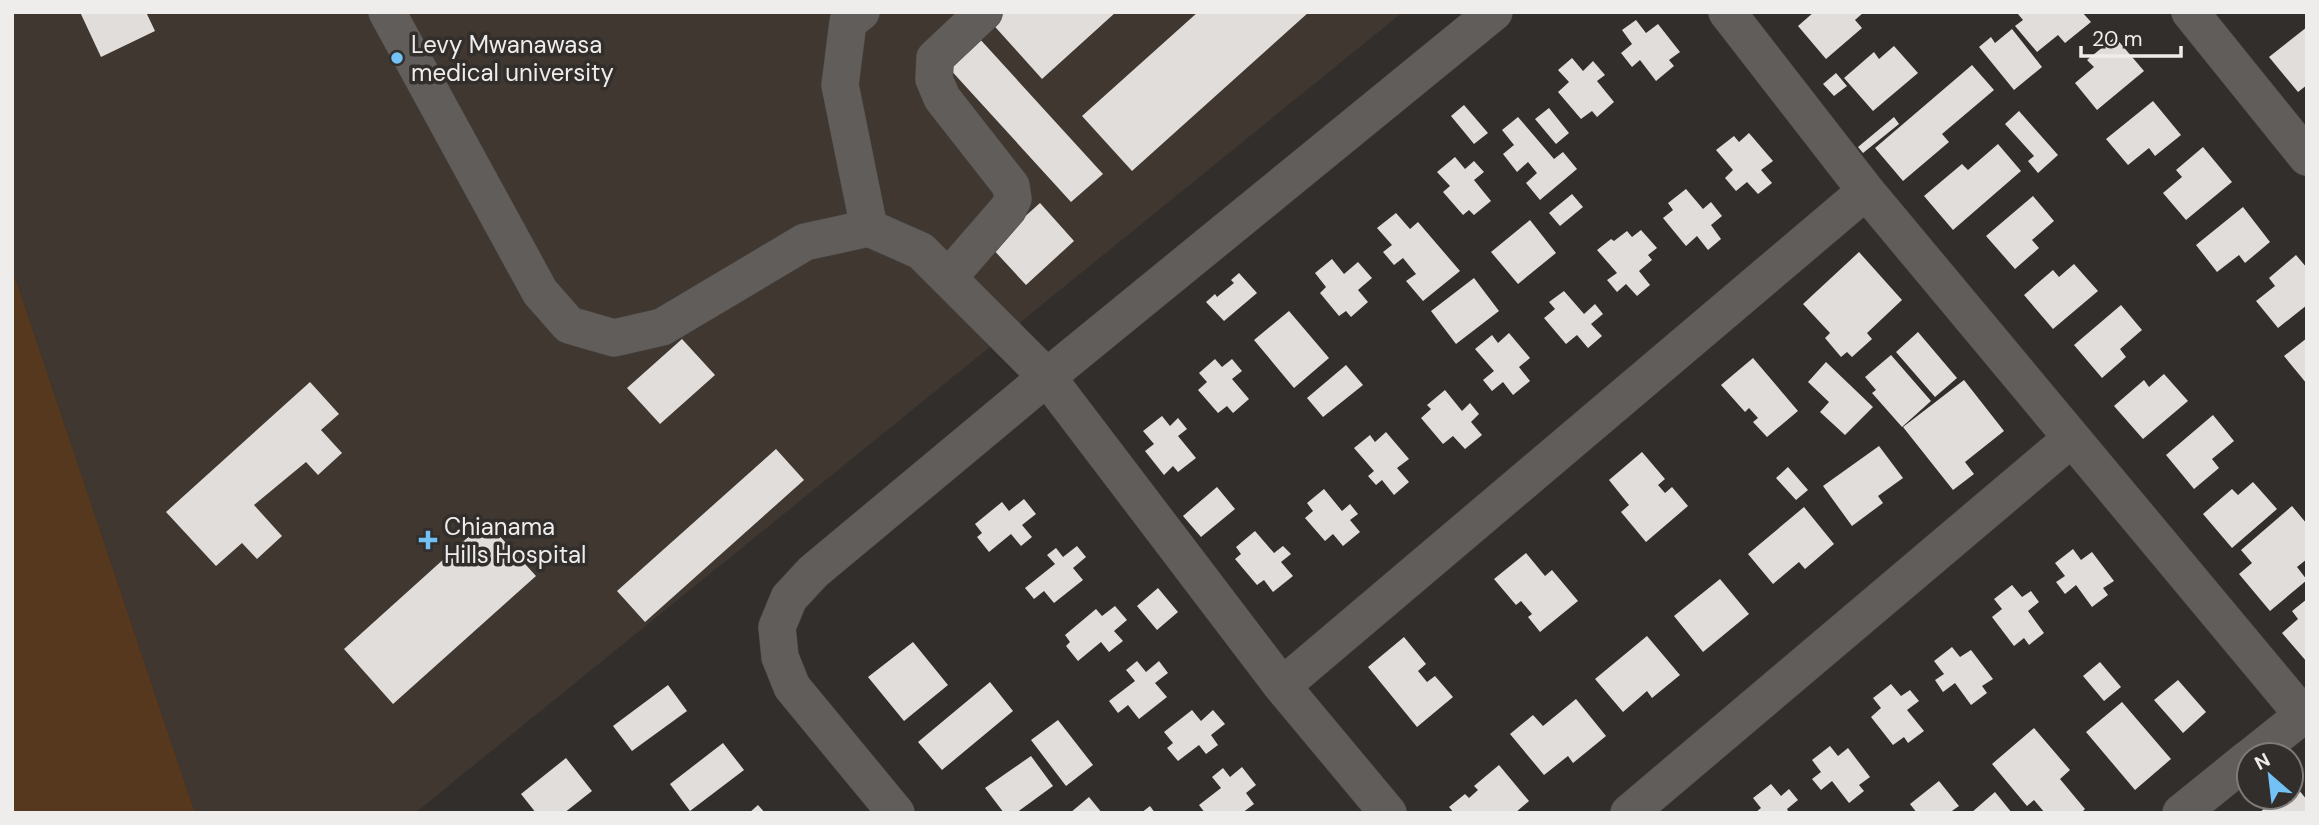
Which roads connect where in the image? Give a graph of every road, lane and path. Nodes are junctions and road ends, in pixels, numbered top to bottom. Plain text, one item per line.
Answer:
1 (387, 12) edge
2 (862, 12) edge
3 (984, 12) edge
4 (1494, 12) edge
5 (1727, 12) edge
6 (2190, 12) edge
7 (2307, 157) edge
8 (1866, 191) junction
9 (869, 228) junction
10 (948, 278) junction
11 (1047, 377) junction
12 (2072, 438) junction
13 (1282, 686) junction
14 (2305, 713) edge
15 (2270, 741) edge
16 (2235, 769) edge
17 (896, 813) edge
18 (1388, 813) edge
19 (1629, 813) edge
20 (2181, 813) edge

1 - 9 street
2 - 9 street
3 - 10 street
4 - 11 street
5 - 8 street
6 - 7 street
8 - 12 street
8 - 13 street
9 - 10 street
10 - 11 street
11 - 13 street
11 - 17 street
12 - 14 street
12 - 19 street
13 - 18 street
14 - 15 street
16 - 20 street

